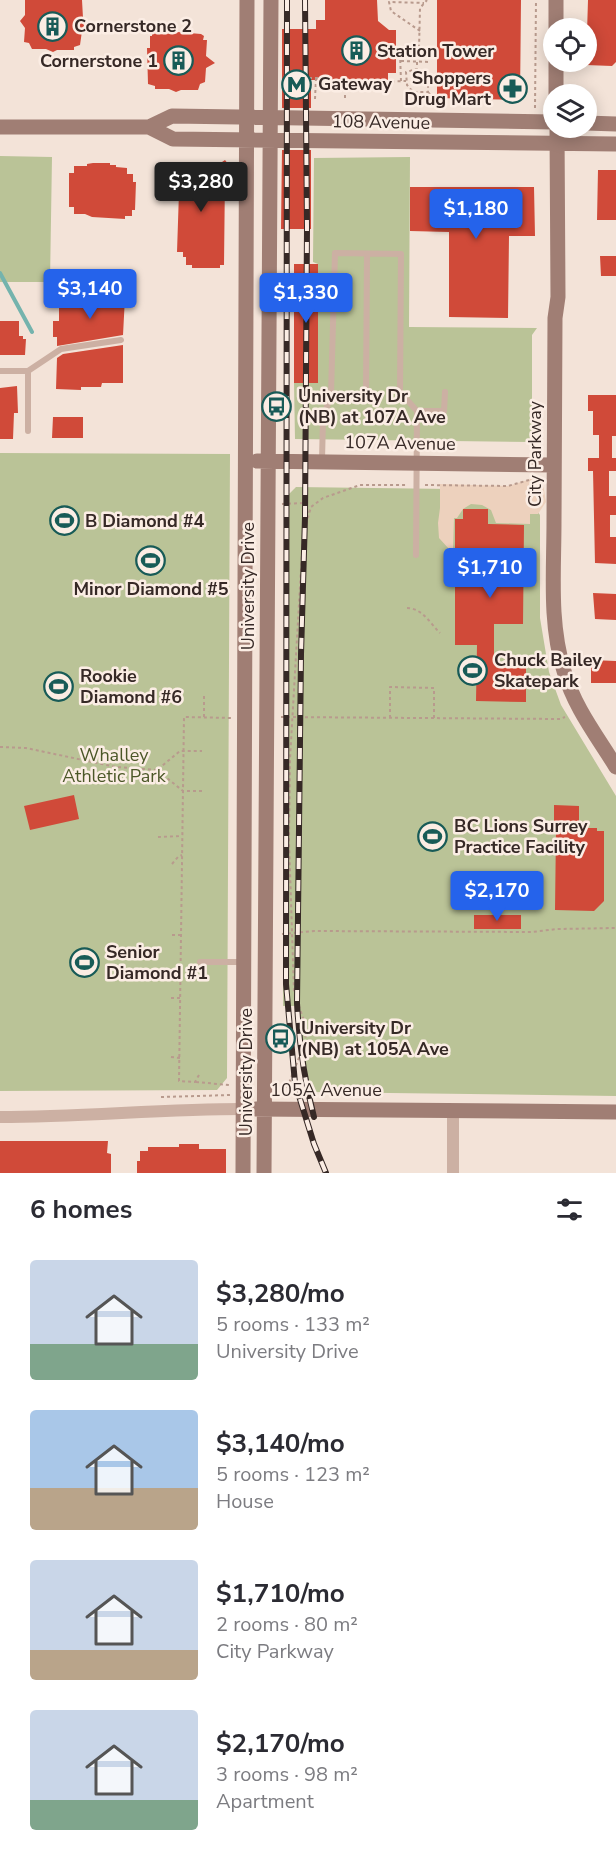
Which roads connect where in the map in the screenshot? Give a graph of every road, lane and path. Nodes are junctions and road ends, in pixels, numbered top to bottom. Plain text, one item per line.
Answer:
1 (248, 0) edge
2 (271, 0) edge
3 (427, 0) edge
4 (536, 0) edge
5 (556, 0) edge
6 (424, 3) junction
7 (556, 18) edge
8 (420, 31) junction
9 (401, 61) junction
10 (417, 62) junction
11 (431, 62) dead end
12 (428, 75) dead end
13 (291, 78) dead end
14 (297, 78) junction
15 (316, 78) junction
16 (401, 81) junction
17 (406, 81) junction
18 (345, 83) junction
19 (297, 90) dead end
20 (413, 92) junction
21 (428, 92) junction
22 (315, 99) dead end
23 (345, 101) dead end
24 (413, 102) dead end
25 (436, 102) dead end
26 (535, 108) dead end
27 (247, 117) junction
28 (269, 118) junction
29 (543, 122) edge
30 (597, 123) edge
31 (616, 124) edge
32 (0, 127) edge
33 (149, 127) junction
34 (558, 138) edge
35 (247, 140) junction
36 (269, 140) junction
37 (558, 143) junction
38 (616, 144) edge
39 (367, 254) junction
40 (121, 340) dead end
41 (0, 371) edge
42 (28, 371) junction
43 (445, 392) dead end
44 (366, 394) dead end
45 (417, 411) junction
46 (28, 431) dead end
47 (246, 461) junction
48 (267, 461) junction
49 (322, 462) junction
50 (416, 463) junction
51 (554, 465) junction
52 (533, 478) dead end
53 (410, 485) dead end
54 (425, 485) dead end
55 (282, 504) dead end
56 (308, 513) junction
57 (416, 555) dead end
58 (407, 608) dead end
59 (440, 633) dead end
60 (204, 694) dead end
61 (204, 717) junction
62 (281, 717) dead end
63 (565, 717) dead end
64 (234, 718) dead end
65 (292, 718) junction
66 (390, 718) junction
67 (434, 718) junction
68 (0, 747) edge
69 (183, 751) junction
70 (202, 751) dead end
71 (616, 767) edge
72 (157, 770) junction
73 (183, 791) junction
74 (202, 791) dead end
75 (182, 836) junction
76 (158, 837) dead end
77 (182, 855) junction
78 (172, 864) dead end
79 (616, 928) edge
80 (291, 933) junction
81 (282, 934) dead end
82 (172, 935) dead end
83 (181, 935) junction
84 (200, 962) dead end
85 (243, 962) junction
86 (171, 998) dead end
87 (180, 998) junction
88 (171, 1058) dead end
89 (180, 1058) junction
90 (199, 1075) dead end
91 (195, 1082) junction
92 (229, 1085) dead end
93 (287, 1088) dead end
94 (243, 1108) junction
95 (266, 1109) junction
96 (453, 1110) junction
97 (616, 1112) edge
98 (0, 1117) edge
99 (243, 1173) edge
100 (264, 1173) edge
101 (453, 1173) edge

1 - 27 main road, University Drive
2 - 28 main road, University Drive
3 - 6 path
4 - 26 path
5 - 7 main road
6 - 8 path
6 - 8 path
8 - 9 path
9 - 10 path
9 - 16 path
10 - 11 path
10 - 17 path
12 - 21 path
13 - 14 path
14 - 15 path
14 - 19 path
15 - 18 path
15 - 22 path
16 - 17 path
16 - 18 path
17 - 20 path
18 - 23 path
20 - 21 path
20 - 24 path
21 - 25 path
27 - 28 main road, 108 Avenue
27 - 33 main road, 108 Avenue
27 - 35 main road, University Drive
28 - 29 main road, 108 Avenue
28 - 36 main road, University Drive
30 - 31 main road
32 - 33 main road, 108 Avenue
33 - 35 main road, 108 Avenue
34 - 37 main road, City Parkway
35 - 36 main road, 108 Avenue
35 - 47 main road, University Drive
36 - 37 main road, 108 Avenue
36 - 48 main road, University Drive
37 - 38 main road, 108 Avenue
37 - 51 main road, City Parkway
39 - 44 lane
39 - 45 lane
39 - 49 lane
40 - 42 lane
41 - 42 lane
42 - 46 lane
43 - 45 lane
45 - 50 lane
47 - 48 main road, 107A Avenue
47 - 85 main road, University Drive
48 - 49 main road, 107A Avenue
48 - 95 main road, University Drive
49 - 50 main road, 107A Avenue
50 - 51 main road, 107A Avenue
50 - 57 lane
51 - 71 main road, City Parkway
52 - 54 path
53 - 56 path
55 - 56 path
56 - 65 path
58 - 59 path
60 - 61 path
61 - 64 path
61 - 69 path
62 - 65 path
63 - 67 path
65 - 66 path
65 - 80 path
66 - 67 path
66 - 67 path
68 - 72 path
69 - 70 path
69 - 72 path
69 - 73 path
72 - 73 path
73 - 74 path
73 - 75 path
75 - 76 path
75 - 77 path
77 - 78 path
77 - 83 path
79 - 80 path
80 - 81 path
80 - 93 path
82 - 83 path
83 - 87 path
84 - 85 lane
85 - 94 main road, University Drive
86 - 87 path
87 - 89 path
88 - 89 path
89 - 91 path
90 - 91 path
91 - 92 path
94 - 95 main road, 105A Avenue
94 - 98 street, 105A Avenue
94 - 99 main road, University Drive
95 - 96 main road, 105A Avenue
95 - 100 main road, University Drive
96 - 97 main road, 105A Avenue
96 - 101 street

